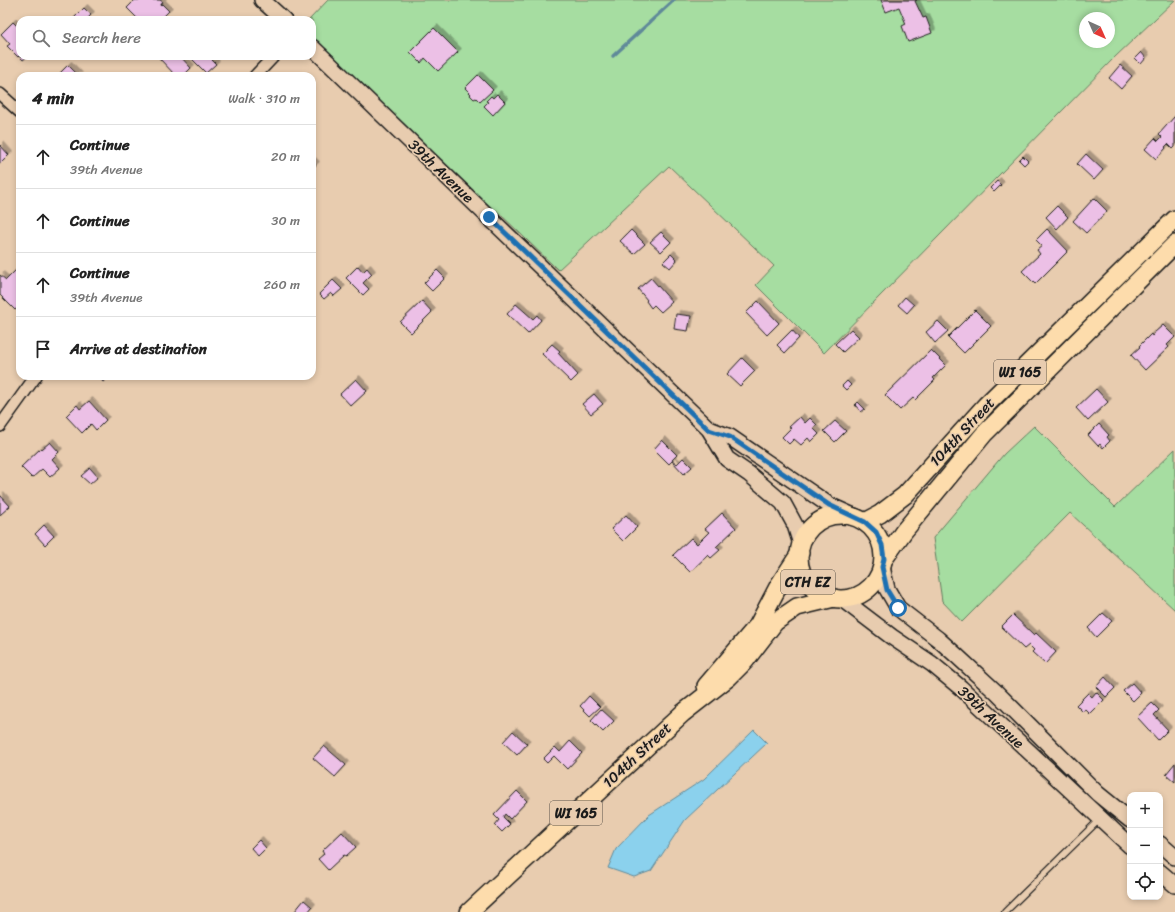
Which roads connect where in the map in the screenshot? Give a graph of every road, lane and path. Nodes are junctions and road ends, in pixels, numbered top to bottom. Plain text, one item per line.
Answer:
1 (262, 0) edge
2 (280, 16) edge
3 (316, 51) edge
4 (270, 60) edge
5 (260, 72) edge
6 (0, 94) edge
7 (16, 108) edge
8 (1175, 219) edge
9 (1175, 244) edge
10 (33, 380) edge
11 (0, 426) edge
12 (709, 430) junction
13 (862, 520) junction
14 (800, 548) junction
15 (883, 563) junction
16 (838, 599) junction
17 (996, 692) junction
18 (981, 707) junction
19 (683, 713) junction
20 (1127, 818) edge
21 (1100, 819) junction
22 (1127, 843) edge
23 (1163, 847) edge
24 (1175, 857) edge
25 (1163, 875) edge
26 (1175, 885) edge
27 (469, 912) edge
28 (1005, 912) edge

1 - 2 main road
3 - 12 main road, 39th Avenue / CTH EZ
4 - 5 street
6 - 7 street
8 - 13 main road, 104th Street / WI 165
9 - 15 main road, 104th Street / WI 165
10 - 11 street
12 - 13 main road, 39th Avenue / CTH EZ
12 - 14 main road, 39th Avenue / CTH EZ
13 - 14 main road, WI 165
13 - 15 main road, CTH EZ
14 - 16 main road, CTH EZ
14 - 19 main road, 104th Street / WI 165
15 - 16 main road, WI 165
15 - 17 main road, 39th Avenue / CTH EZ
16 - 18 main road, 39th Avenue / CTH EZ
16 - 19 main road, 104th Street / WI 165
17 - 18 main road
17 - 20 main road, 39th Avenue / CTH EZ
18 - 21 main road, 39th Avenue / CTH EZ
19 - 27 main road, 104th Street / WI 165
21 - 22 main road, 39th Avenue / CTH EZ
21 - 28 lane
23 - 24 main road
25 - 26 main road

